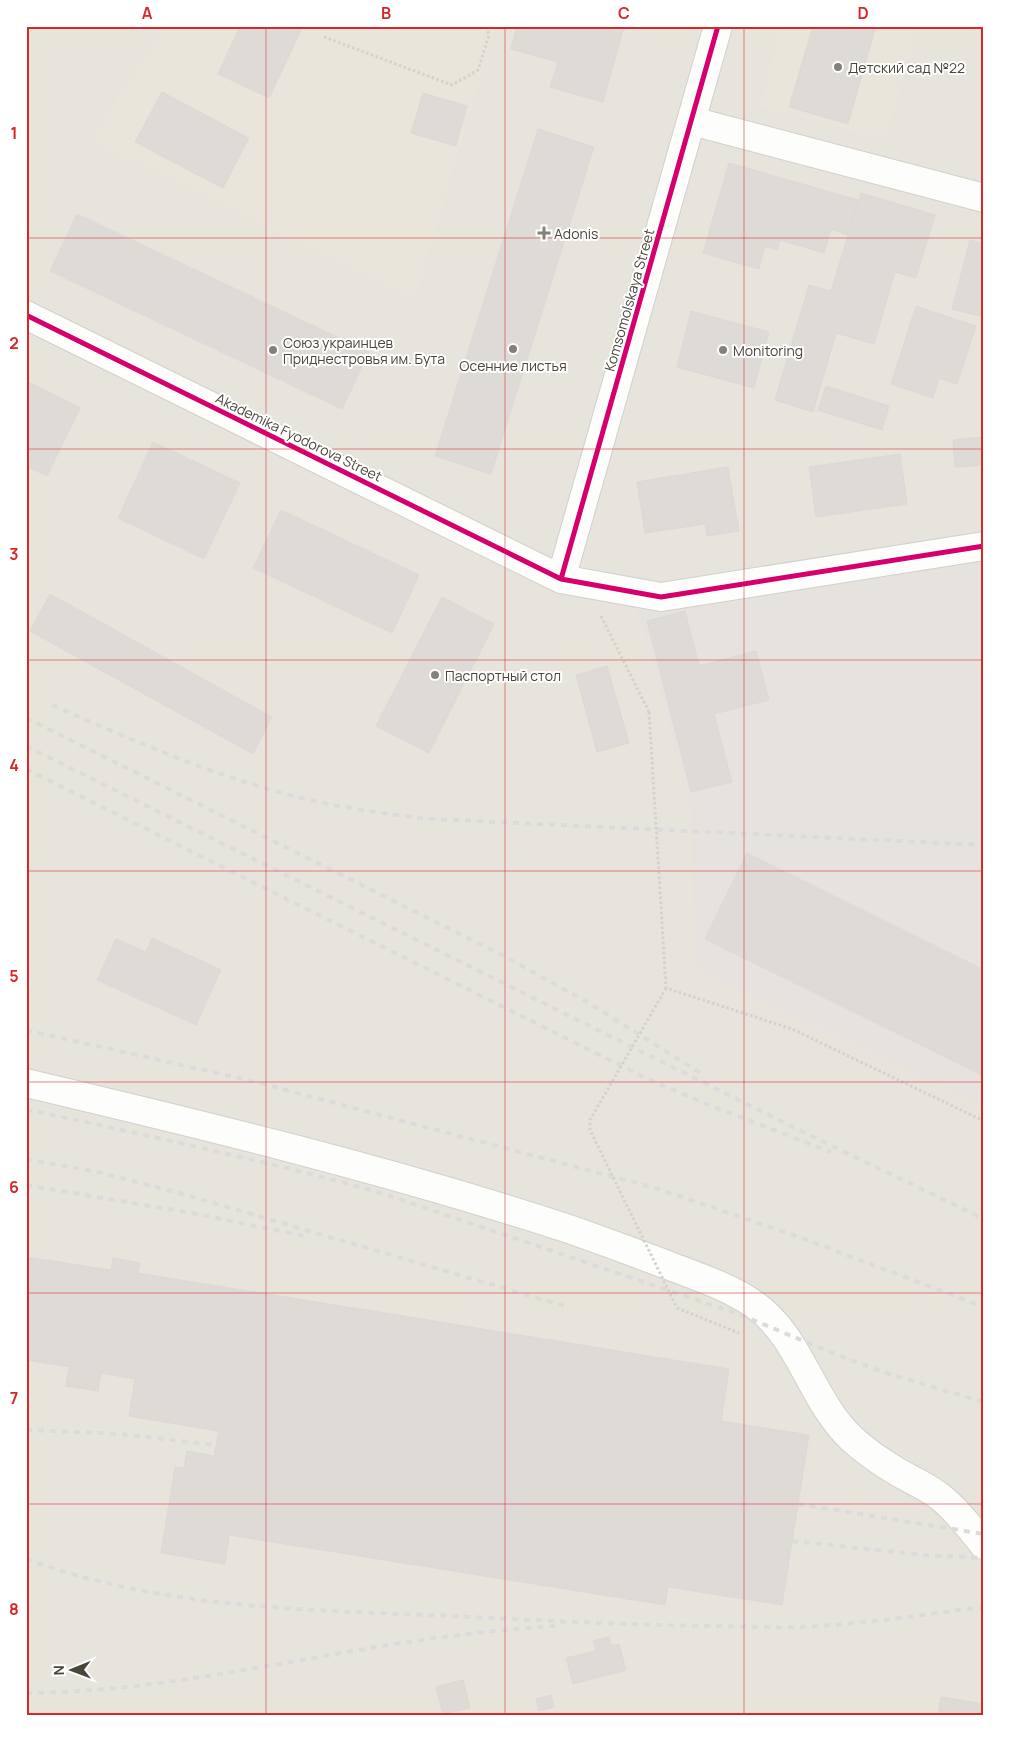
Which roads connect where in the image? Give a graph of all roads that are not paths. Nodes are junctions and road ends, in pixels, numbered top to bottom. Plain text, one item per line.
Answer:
1 (718, 26) edge
2 (692, 121) junction
3 (984, 198) edge
4 (26, 315) edge
5 (984, 546) edge
6 (573, 581) junction
7 (26, 1083) edge
8 (984, 1545) edge

1 - 2 street, Komsomolskaya Street
2 - 3 street
2 - 6 street, Komsomolskaya Street
4 - 6 street, Akademika Fyodorova Street
5 - 6 street, Akademika Fyodorova Street
7 - 8 street

